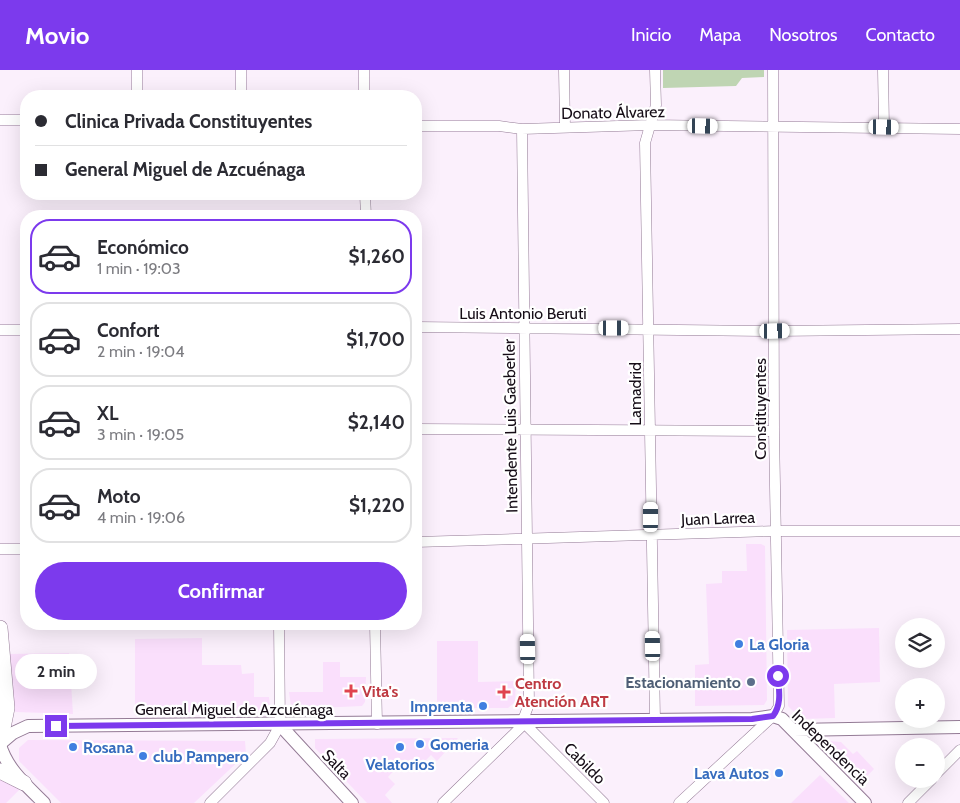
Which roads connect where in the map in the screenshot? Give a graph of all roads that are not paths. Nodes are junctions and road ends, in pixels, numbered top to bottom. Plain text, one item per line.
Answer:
1 (137, 70) edge
2 (241, 70) edge
3 (364, 70) edge
4 (564, 70) edge
5 (656, 70) edge
6 (773, 70) edge
7 (883, 70) edge
8 (137, 90) edge
9 (241, 90) edge
10 (364, 90) edge
11 (0, 120) edge
12 (20, 120) edge
13 (650, 125) junction
14 (422, 126) edge
15 (773, 126) junction
16 (884, 127) junction
17 (564, 128) junction
18 (522, 129) junction
19 (960, 129) edge
20 (422, 327) edge
21 (650, 328) junction
22 (524, 329) junction
23 (960, 329) edge
24 (0, 330) edge
25 (20, 330) edge
26 (775, 331) junction
27 (422, 430) edge
28 (524, 430) junction
29 (650, 431) junction
30 (774, 431) junction
31 (776, 531) junction
32 (960, 531) edge
33 (651, 534) junction
34 (526, 538) junction
35 (422, 542) edge
36 (20, 548) edge
37 (0, 549) edge
38 (0, 628) edge
39 (279, 630) edge
40 (375, 630) edge
41 (773, 716) junction
42 (655, 720) junction
43 (524, 722) junction
44 (377, 724) junction
45 (280, 725) junction
46 (960, 728) edge
47 (794, 730) junction
48 (0, 744) edge
49 (960, 750) edge
50 (945, 765) edge
51 (0, 771) edge
52 (24, 783) junction
53 (923, 788) edge
54 (44, 803) edge
55 (210, 803) edge
56 (352, 803) edge
57 (444, 803) edge
58 (604, 803) edge
59 (679, 803) edge
60 (865, 803) edge
61 (908, 803) edge

1 - 8 street
2 - 9 street
3 - 10 street
4 - 17 street
5 - 13 street, Lamadrid
6 - 15 street, Constituyentes
7 - 16 street
11 - 12 street
13 - 15 street, Donato Álvarez
13 - 17 street, Donato Álvarez
13 - 21 street, Lamadrid
14 - 18 street, Donato Álvarez
15 - 16 street, Donato Álvarez
15 - 26 street, Constituyentes
16 - 19 street, Donato Álvarez
17 - 18 street, Donato Álvarez
18 - 22 street, Intendente Luis Gaeberler
20 - 22 street, Luis Antonio Beruti
21 - 22 street, Luis Antonio Beruti
21 - 26 street, Luis Antonio Beruti
21 - 29 street, Lamadrid
22 - 28 street, Intendente Luis Gaeberler
23 - 26 street, Luis Antonio Beruti
24 - 25 street
26 - 30 street, Constituyentes
27 - 28 street
28 - 29 street
28 - 34 street, Intendente Luis Gaeberler
29 - 30 street
29 - 33 street, Lamadrid
30 - 31 street, Constituyentes
31 - 32 street, Juan Larrea
31 - 33 street, Juan Larrea
31 - 41 street, Constituyentes
33 - 34 street, Juan Larrea
33 - 42 street, Lamadrid
34 - 35 street, Juan Larrea
34 - 43 street, Intendente Luis Gaeberler
36 - 37 street
38 - 48 main road
39 - 45 street
40 - 44 street
41 - 42 street, General Miguel de Azcuénaga
41 - 47 street, Independencia
41 - 59 street
42 - 43 street, General Miguel de Azcuénaga
43 - 44 street, General Miguel de Azcuénaga
43 - 57 street
43 - 58 street, Cabildo
44 - 45 street, General Miguel de Azcuénaga
45 - 48 street, General Miguel de Azcuénaga
45 - 55 street
45 - 56 street, Salta
46 - 47 street
47 - 60 street, Independencia
48 - 52 street
49 - 50 street
51 - 52 main road
52 - 54 street
53 - 61 street

